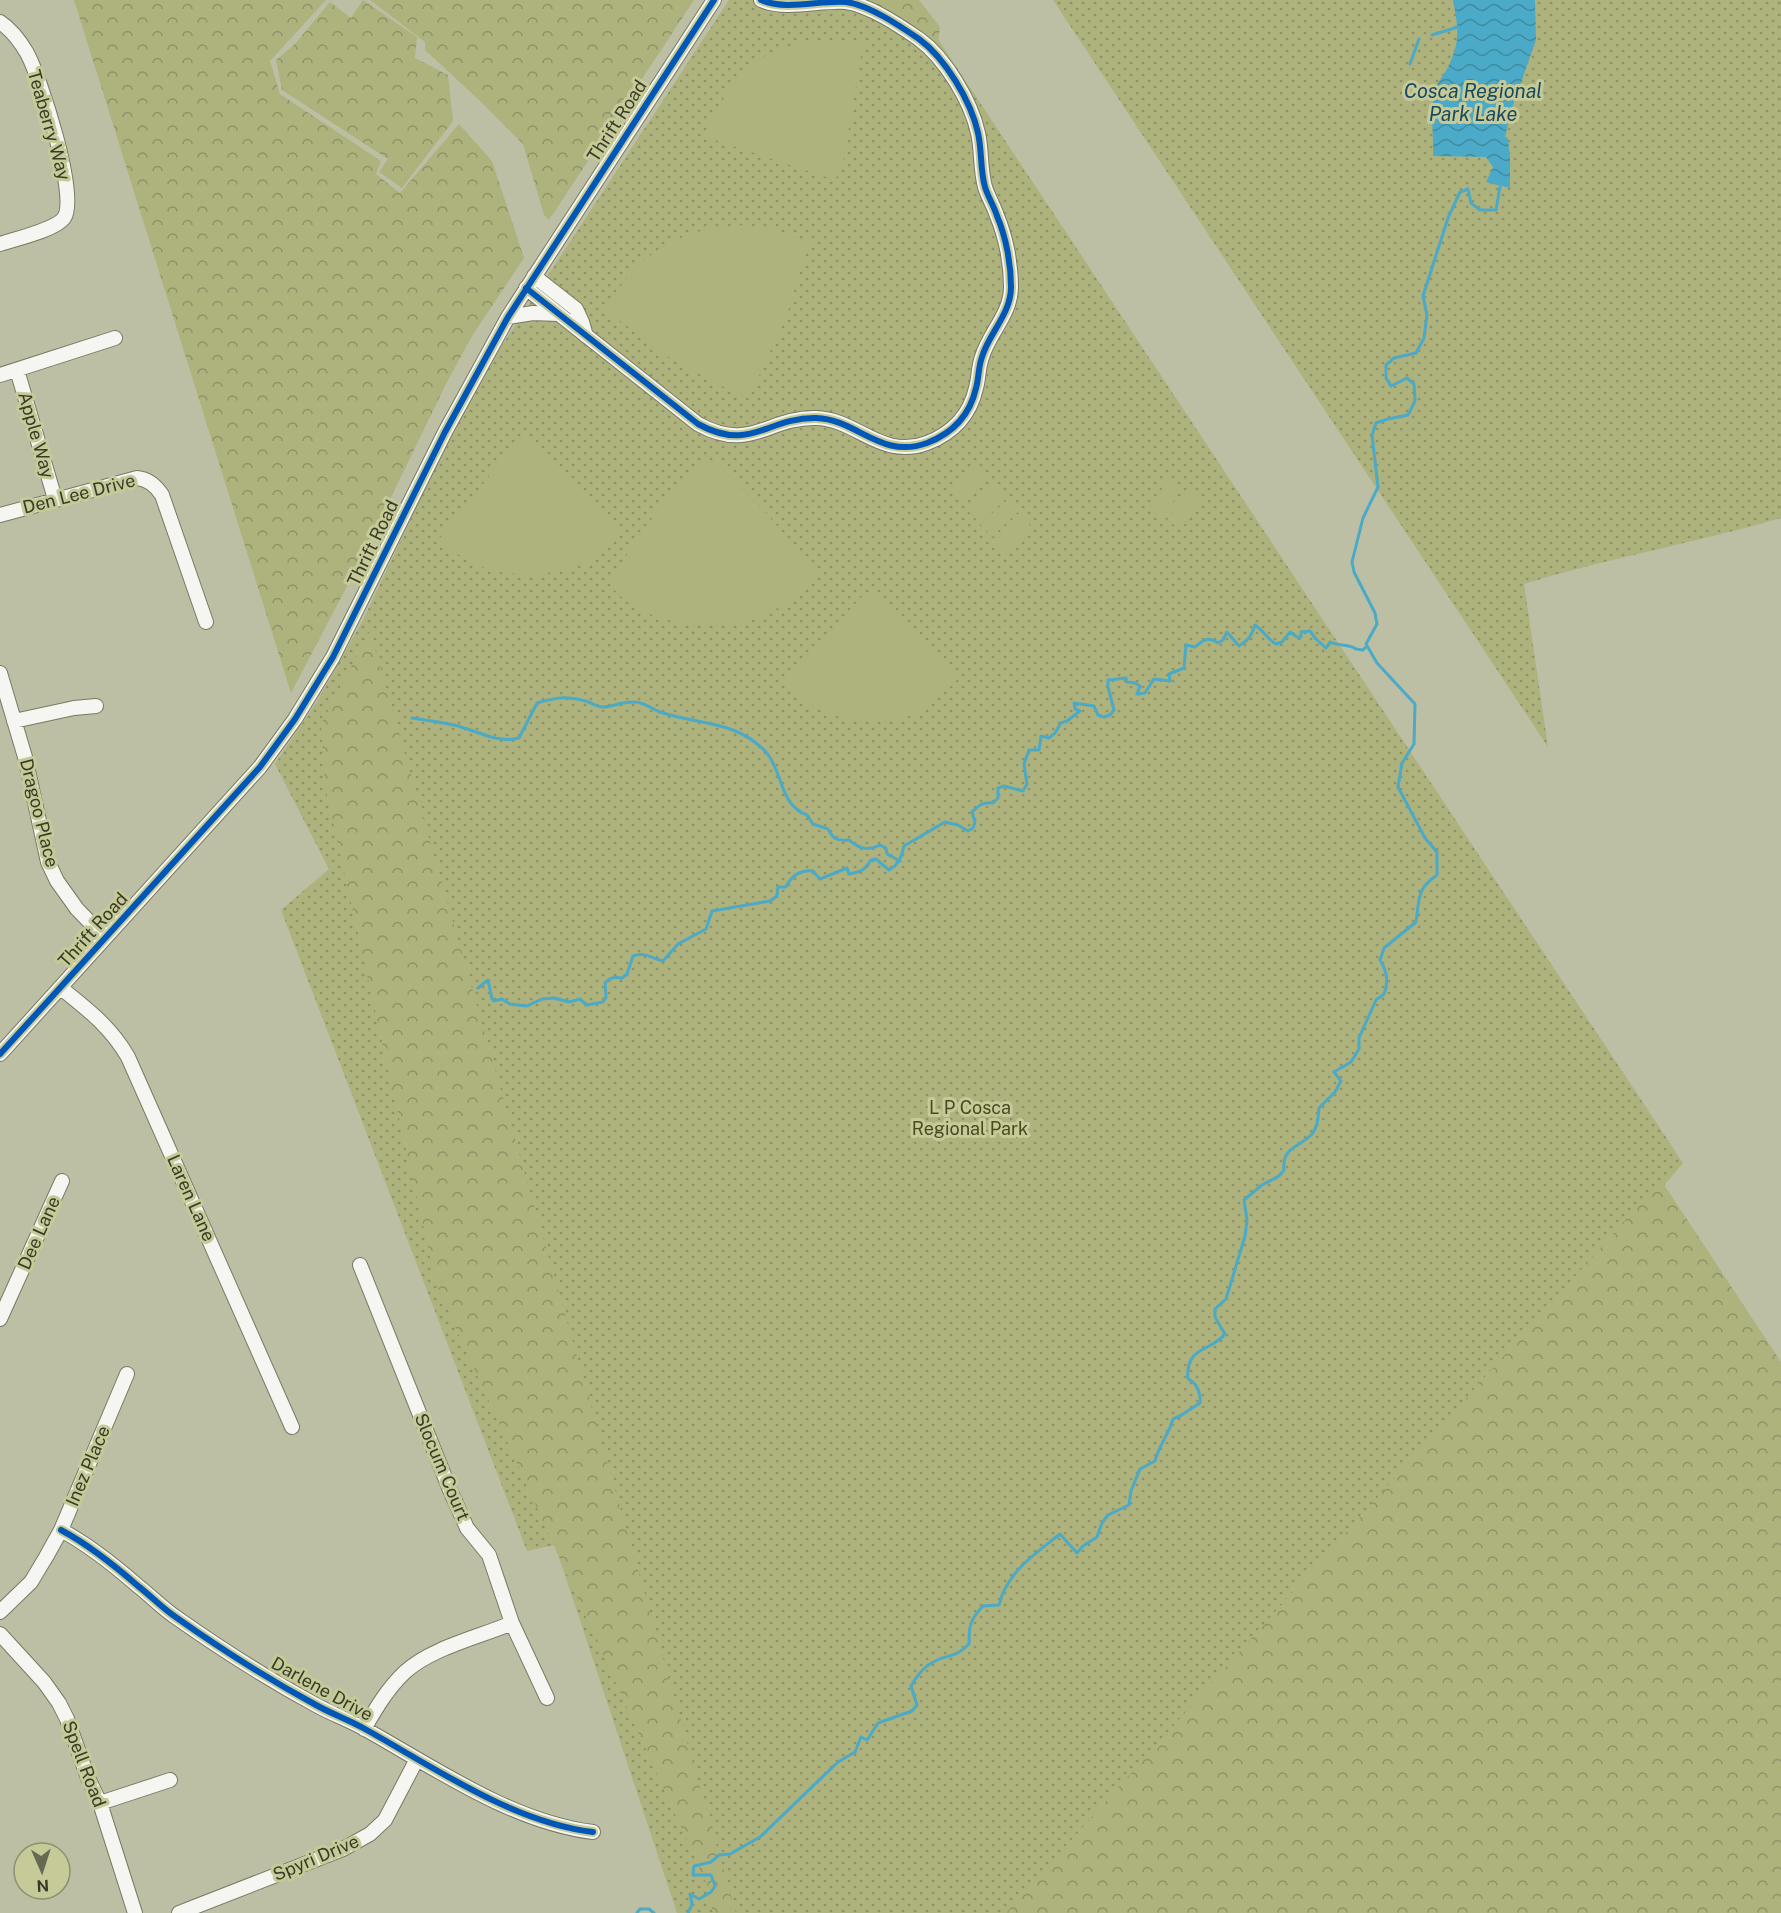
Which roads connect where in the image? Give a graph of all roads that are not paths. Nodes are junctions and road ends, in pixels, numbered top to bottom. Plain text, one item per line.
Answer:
1 (714, 0) edge
2 (761, 0) edge
3 (0, 22) edge
4 (0, 244) edge
5 (534, 276) junction
6 (526, 288) junction
7 (558, 314) junction
8 (508, 317) junction
9 (586, 336) junction
10 (116, 338) dead end
11 (17, 370) junction
12 (0, 375) edge
13 (55, 499) junction
14 (0, 515) edge
15 (206, 622) dead end
16 (0, 673) edge
17 (96, 706) dead end
18 (14, 721) junction
19 (105, 938) junction
20 (61, 988) junction
21 (0, 1053) edge
22 (62, 1181) dead end
23 (360, 1265) dead end
24 (0, 1319) edge
25 (127, 1374) dead end
26 (292, 1427) dead end
27 (61, 1530) junction
28 (0, 1612) edge
29 (512, 1623) junction
30 (0, 1634) edge
31 (547, 1698) dead end
32 (364, 1729) junction
33 (417, 1760) junction
34 (170, 1780) dead end
35 (100, 1803) junction
36 (593, 1832) dead end
37 (135, 1913) edge
38 (178, 1913) edge

1 - 5 street, Thrift Road
2 - 9 street
3 - 4 street, Teaberry Way
5 - 6 street, Thrift Road
5 - 9 street
6 - 7 street
6 - 8 street, Thrift Road
7 - 8 street
7 - 9 street
8 - 19 street, Thrift Road
10 - 11 street
11 - 12 street
11 - 13 street, Apple Way
13 - 14 street, Den Lee Drive
13 - 15 street, Den Lee Drive
16 - 18 street, Dragoo Place
17 - 18 street
18 - 19 street, Dragoo Place
19 - 20 street, Thrift Road
20 - 21 street, Thrift Road
20 - 26 street, Laren Lane
22 - 24 street, Dee Lane
23 - 29 street, Slocum Court
25 - 27 street, Inez Place
27 - 28 street, Inez Place
27 - 32 street, Darlene Drive
29 - 31 street, Slocum Court
29 - 32 street
30 - 35 street, Spell Road
32 - 33 street, Darlene Drive
33 - 36 street, Darlene Drive
33 - 38 street, Spyri Drive
34 - 35 street
35 - 37 street, Spell Road

